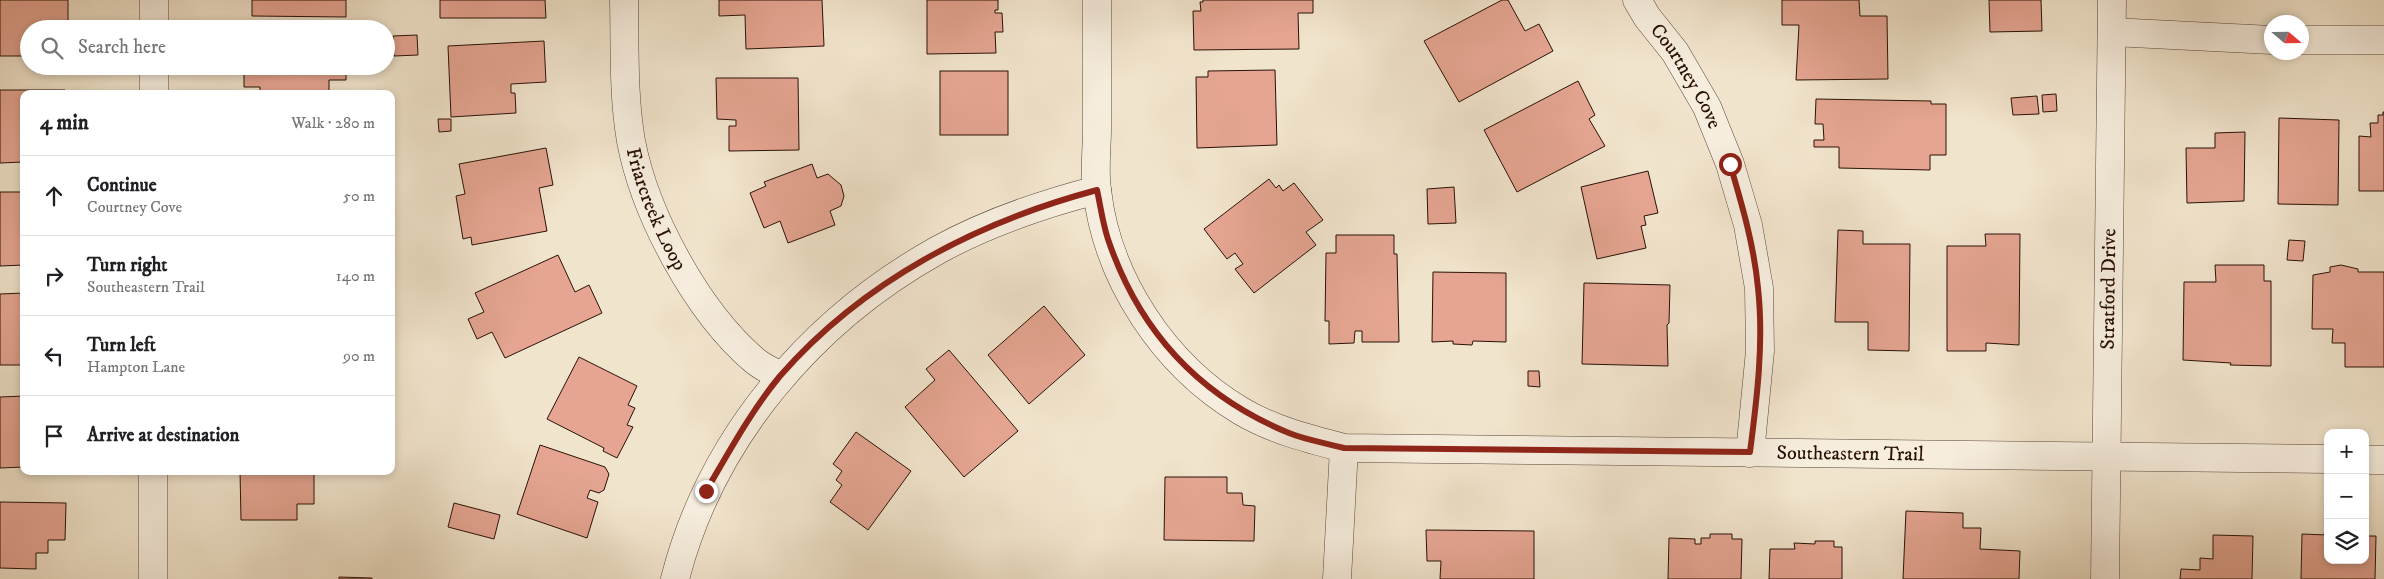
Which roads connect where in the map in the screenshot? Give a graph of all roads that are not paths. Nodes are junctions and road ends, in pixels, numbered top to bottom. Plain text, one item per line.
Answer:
1 (154, 0) edge
2 (624, 0) edge
3 (1097, 0) edge
4 (1638, 0) edge
5 (2112, 0) edge
6 (154, 20) edge
7 (2112, 32) junction
8 (2264, 40) edge
9 (2309, 40) edge
10 (2384, 40) edge
11 (154, 75) edge
12 (154, 90) edge
13 (1097, 190) junction
14 (780, 376) junction
15 (1344, 448) junction
16 (1750, 452) junction
17 (2105, 457) junction
18 (2324, 460) edge
19 (2369, 460) edge
20 (2384, 460) edge
21 (153, 475) edge
22 (153, 579) edge
23 (675, 579) edge
24 (1337, 579) edge
25 (2104, 579) edge

1 - 6 street
2 - 14 street, Friarcreek Loop
3 - 13 street, Southeastern Trail
4 - 16 street, Courtney Cove
5 - 7 street, Stratford Drive
7 - 8 street
7 - 17 street, Stratford Drive
9 - 10 street
11 - 12 street
13 - 14 street
13 - 15 street, Southeastern Trail
14 - 23 street
15 - 16 street, Southeastern Trail
15 - 24 street
16 - 17 street, Southeastern Trail
17 - 18 street, Southeastern Trail
17 - 25 street, Stratford Drive
19 - 20 street
21 - 22 street

